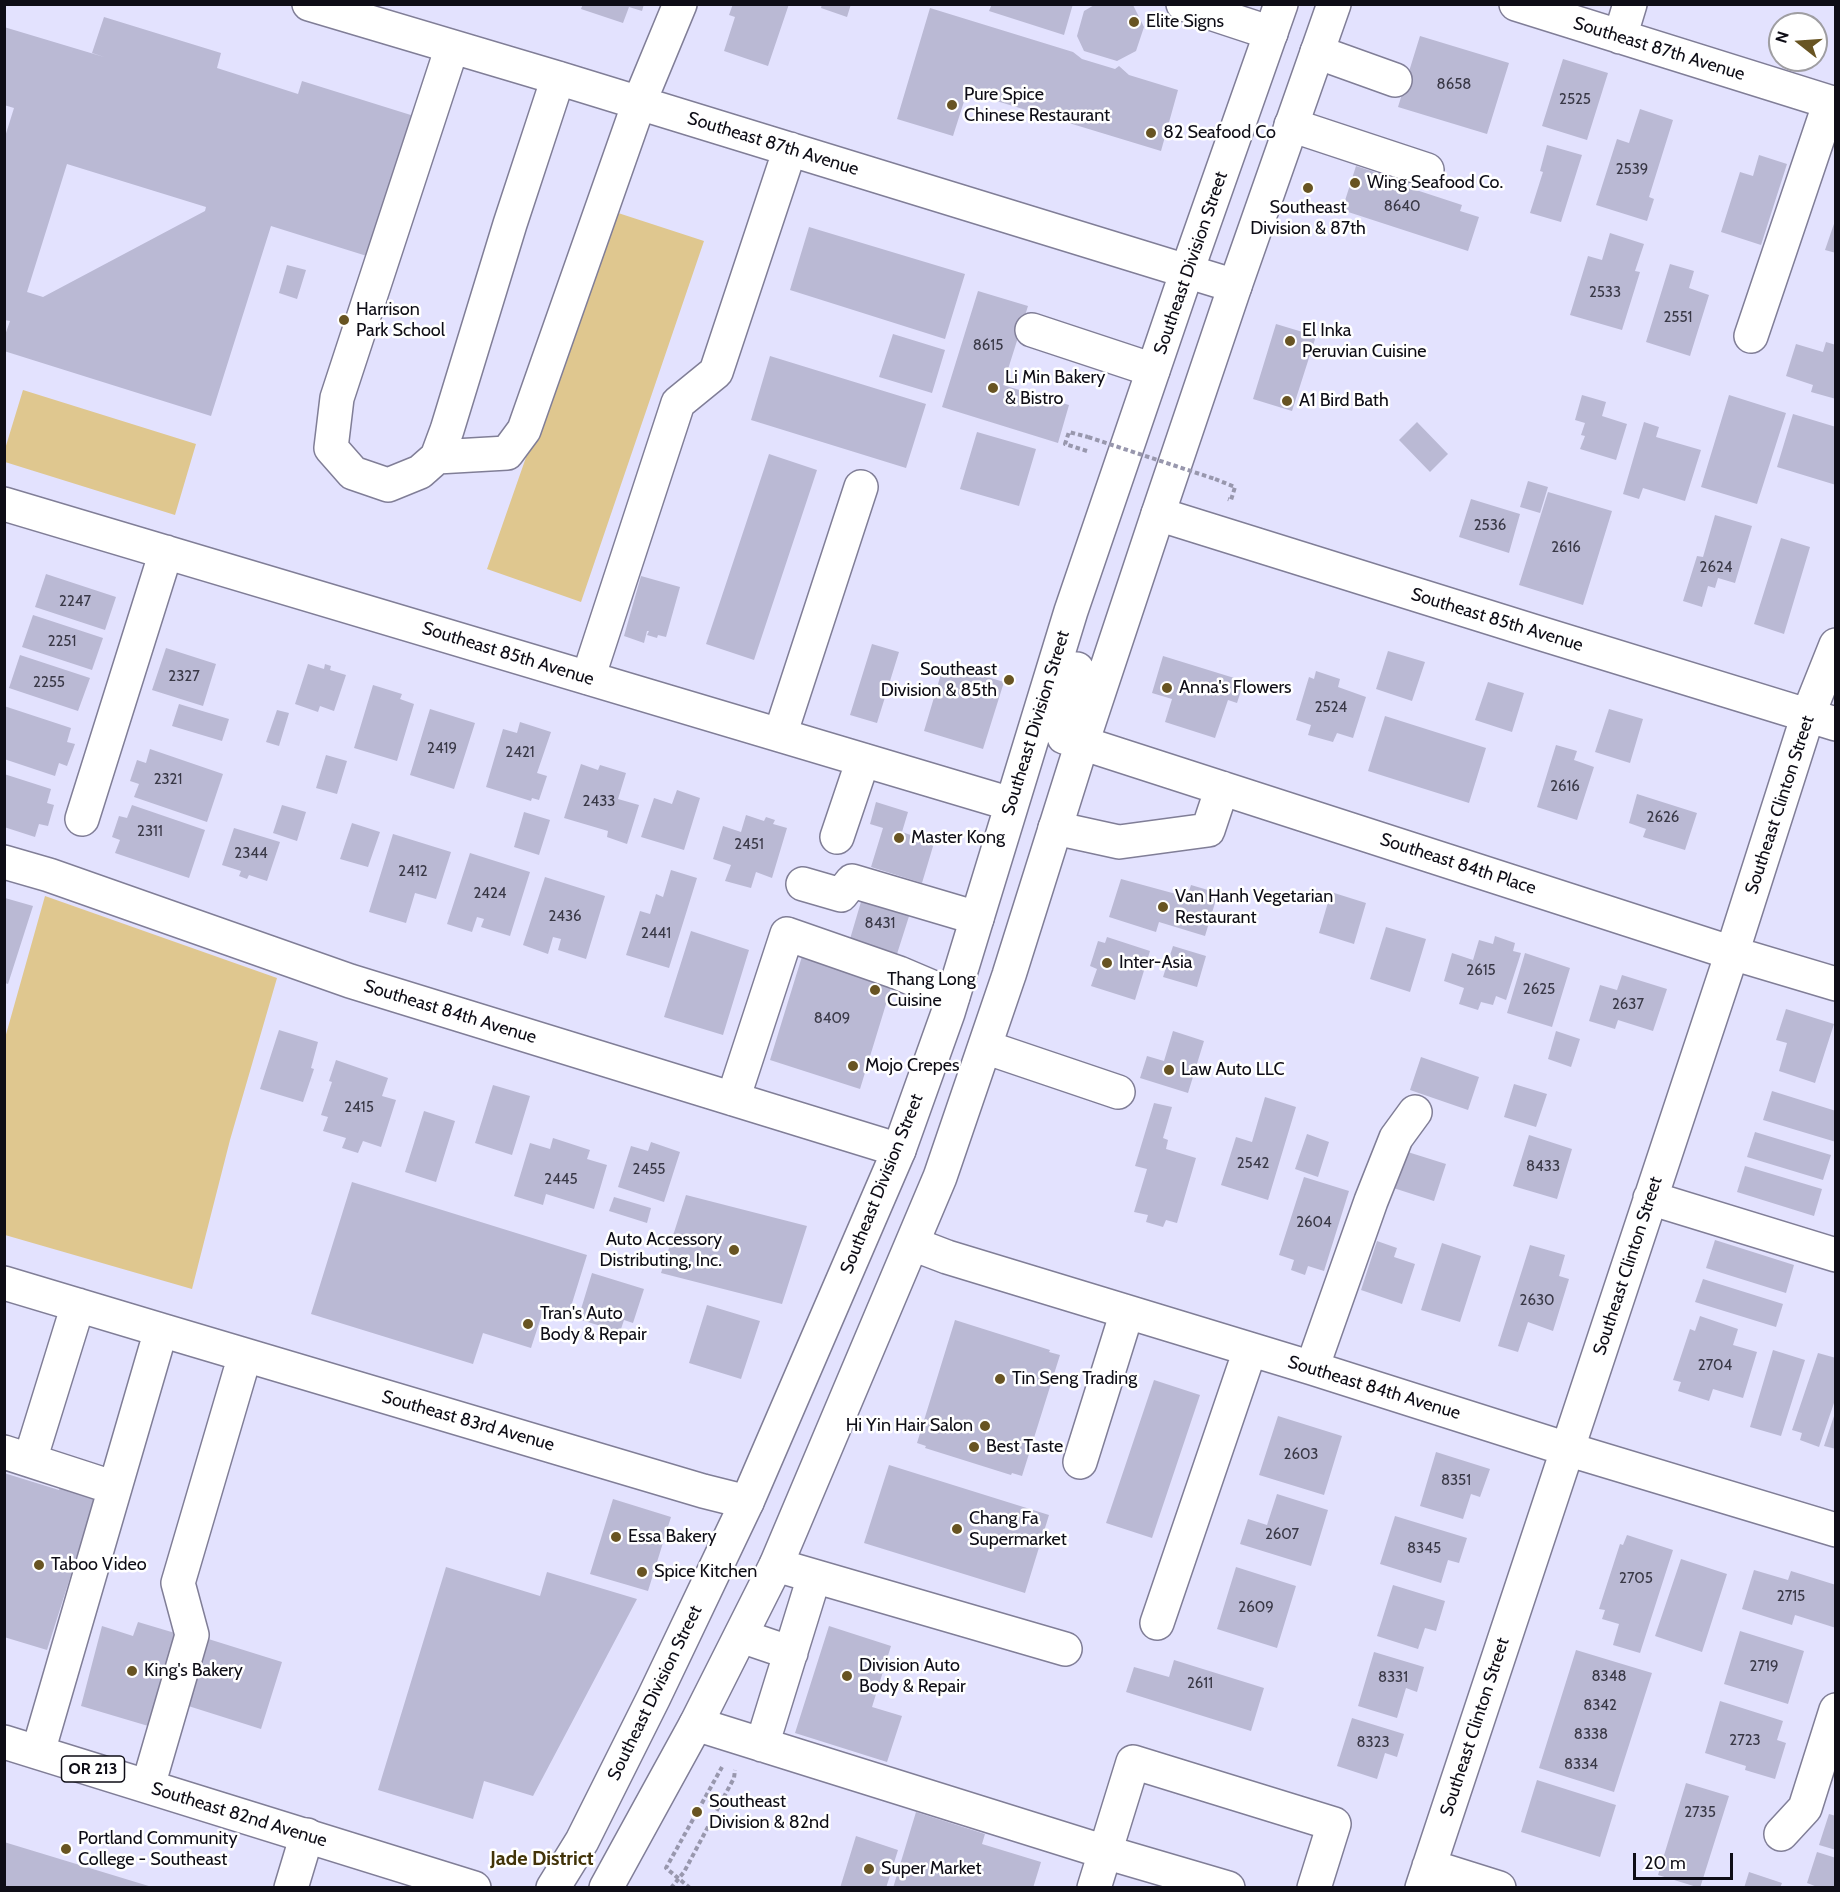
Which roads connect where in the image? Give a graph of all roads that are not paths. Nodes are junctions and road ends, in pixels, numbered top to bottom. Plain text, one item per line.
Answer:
1 (309, 4) edge
2 (680, 4) edge
3 (1183, 4) edge
4 (1334, 4) edge
5 (1516, 4) edge
6 (1630, 4) edge
7 (1276, 19) edge
8 (1620, 37) junction
9 (452, 47) junction
10 (1317, 52) junction
11 (558, 78) junction
12 (1395, 80) dead end
13 (639, 103) junction
14 (1833, 103) edge
15 (1291, 125) junction
16 (790, 149) junction
17 (1427, 170) dead end
18 (1187, 271) junction
19 (1235, 286) junction
20 (1032, 330) dead end
21 (1751, 336) dead end
22 (1154, 370) junction
23 (437, 457) junction
24 (861, 487) dead end
25 (4, 504) edge
26 (1158, 514) junction
27 (166, 552) junction
28 (1071, 611) junction
29 (1836, 645) edge
30 (588, 678) junction
31 (1822, 720) edge
32 (780, 735) junction
33 (1082, 743) junction
34 (863, 760) junction
35 (1222, 788) junction
36 (1011, 804) junction
37 (82, 819) dead end
38 (1054, 828) junction
39 (837, 837) dead end
40 (4, 862) edge
41 (803, 884) dead end
42 (977, 918) junction
43 (1732, 953) junction
44 (1836, 984) edge
45 (953, 996) junction
46 (985, 1047) junction
47 (1118, 1092) dead end
48 (733, 1099) junction
49 (1415, 1112) dead end
50 (899, 1150) junction
51 (1650, 1198) junction
52 (913, 1244) junction
53 (1836, 1255) edge
54 (4, 1283) edge
55 (78, 1305) junction
56 (1127, 1312) junction
57 (175, 1335) junction
58 (1250, 1350) junction
59 (245, 1355) junction
60 (1312, 1368) junction
61 (1566, 1449) junction
62 (17, 1456) edge
63 (1080, 1462) dead end
64 (114, 1488) junction
65 (747, 1502) junction
66 (1836, 1530) edge
67 (776, 1565) junction
68 (814, 1577) junction
69 (1157, 1623) dead end
70 (741, 1636) junction
71 (1065, 1649) dead end
72 (791, 1653) junction
73 (1836, 1710) edge
74 (696, 1724) junction
75 (4, 1742) edge
76 (762, 1745) junction
77 (38, 1752) junction
78 (148, 1786) junction
79 (1781, 1834) dead end
80 (307, 1835) junction
81 (1105, 1852) junction
82 (1426, 1877) edge
83 (291, 1887) edge
84 (474, 1887) edge
85 (553, 1887) edge
86 (606, 1887) edge
87 (1094, 1887) edge
88 (1228, 1887) edge
89 (1314, 1887) edge
90 (1499, 1887) edge

1 - 9 street, Southeast 87th Avenue
2 - 13 street
3 - 7 street
4 - 10 street
5 - 8 street, Southeast 87th Avenue
6 - 8 street
7 - 18 street, Southeast Division Street
8 - 14 street, Southeast 87th Avenue
9 - 11 street, Southeast 87th Avenue
9 - 23 street
10 - 12 street
10 - 15 street
11 - 13 street, Southeast 87th Avenue
11 - 23 street
13 - 16 street, Southeast 87th Avenue
13 - 23 street
14 - 21 street
15 - 17 street
15 - 19 street
16 - 18 street, Southeast 87th Avenue
16 - 30 street
18 - 19 street, Southeast 87th Avenue
18 - 22 street, Southeast Division Street
19 - 26 street
20 - 22 street
22 - 28 street, Southeast Division Street
24 - 32 street
25 - 27 street, Southeast 85th Avenue
26 - 31 street, Southeast 85th Avenue
26 - 33 street
27 - 30 street, Southeast 85th Avenue
27 - 37 street
28 - 33 street
28 - 36 street, Southeast Division Street
29 - 31 street, Southeast Clinton Street
30 - 32 street, Southeast 85th Avenue
31 - 43 street, Southeast Clinton Street
32 - 34 street, Southeast 85th Avenue
33 - 35 street, Southeast 84th Place
33 - 38 street
34 - 36 street, Southeast 85th Avenue
34 - 39 street
35 - 38 street
35 - 43 street, Southeast 84th Place
36 - 42 street, Southeast Division Street
38 - 46 street
40 - 48 street, Southeast 84th Avenue
41 - 42 street
42 - 45 street, Southeast Division Street
43 - 44 street, Southeast 84th Place
43 - 51 street, Southeast Clinton Street
45 - 48 street
45 - 50 street, Southeast Division Street
46 - 47 street
46 - 52 street
48 - 50 street, Southeast 84th Avenue
49 - 60 street
50 - 52 street
50 - 65 street, Southeast Division Street
51 - 53 street
51 - 61 street, Southeast Clinton Street
52 - 56 street, Southeast 84th Avenue
52 - 67 street
54 - 55 street, Southeast 83rd Avenue
55 - 57 street, Southeast 83rd Avenue
55 - 62 street
56 - 58 street, Southeast 84th Avenue
56 - 63 street
57 - 59 street, Southeast 83rd Avenue
57 - 64 street
58 - 60 street, Southeast 84th Avenue
58 - 69 street
59 - 65 street, Southeast 83rd Avenue
59 - 78 street
60 - 61 street, Southeast 84th Avenue
61 - 66 street, Southeast 84th Avenue
61 - 82 street, Southeast Clinton Street
62 - 64 street
64 - 77 street
65 - 85 street, Southeast Division Street
67 - 68 street
67 - 70 street
68 - 71 street
68 - 72 street
70 - 72 street
70 - 74 street
72 - 76 street
73 - 79 street
74 - 76 street
74 - 86 street
75 - 77 street, Southeast 82nd Avenue / OR 213
76 - 81 street
77 - 78 street, Southeast 82nd Avenue / OR 213
78 - 80 street, Southeast 82nd Avenue / OR 213
80 - 83 street
80 - 84 street, Southeast 82nd Avenue / OR 213
81 - 87 street
81 - 88 street
81 - 89 street
82 - 90 street

